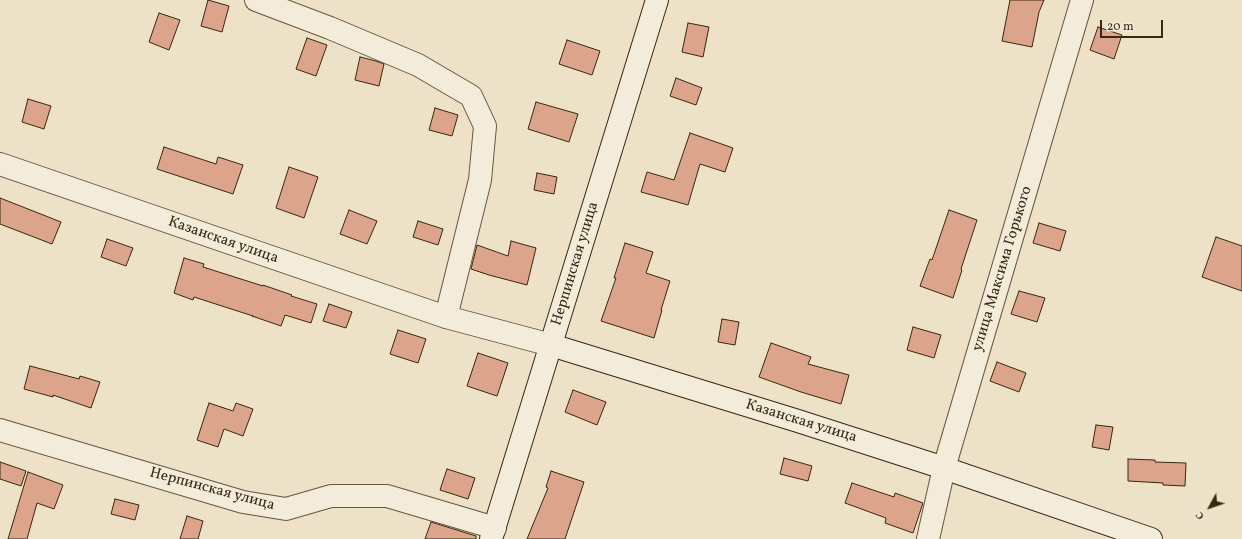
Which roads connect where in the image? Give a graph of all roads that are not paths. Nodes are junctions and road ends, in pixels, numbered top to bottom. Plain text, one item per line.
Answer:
1 (256, 0) edge
2 (656, 0) edge
3 (1082, 0) edge
4 (0, 164) edge
5 (446, 317) junction
6 (551, 345) junction
7 (0, 430) edge
8 (944, 468) junction
9 (493, 534) edge
10 (928, 539) edge
11 (1151, 539) edge

1 - 5 street
2 - 6 street, Нерпинская улица
3 - 8 street, улица Максима Горького
4 - 5 street, Казанская улица
5 - 6 street, Казанская улица
6 - 8 street, Казанская улица
6 - 9 street, Нерпинская улица
7 - 9 street, Нерпинская улица
8 - 10 street, улица Максима Горького
8 - 11 street, Казанская улица

